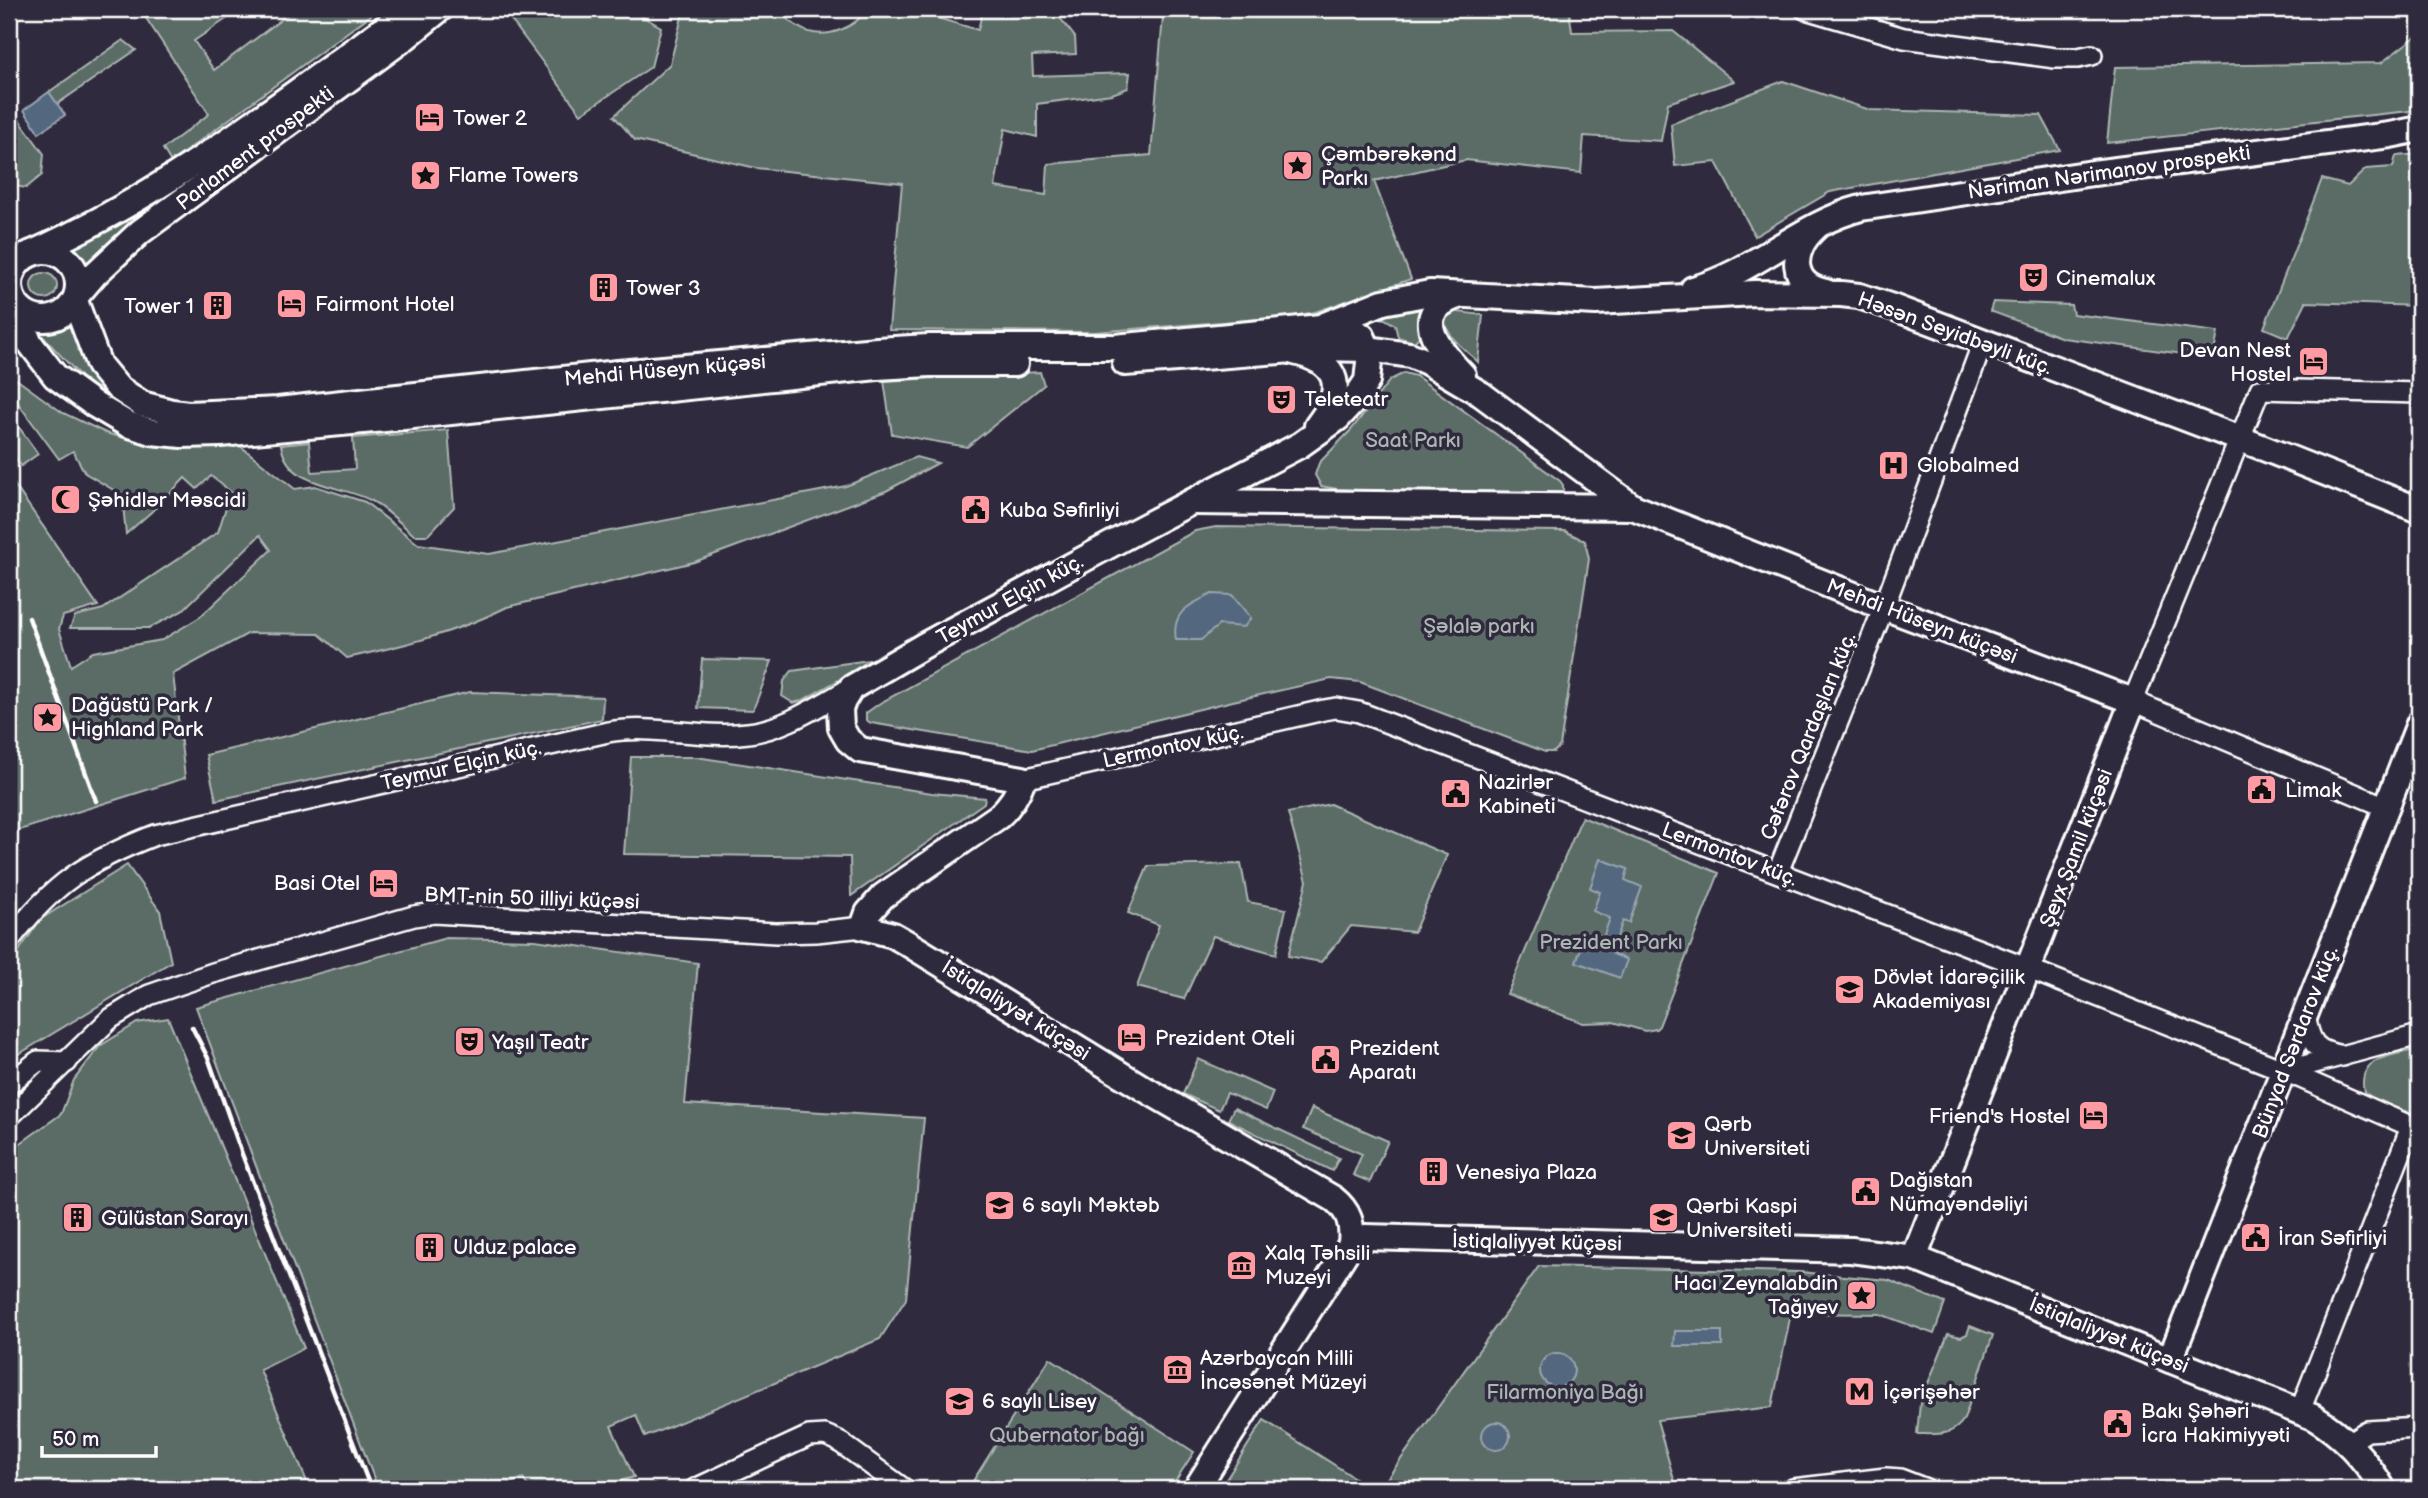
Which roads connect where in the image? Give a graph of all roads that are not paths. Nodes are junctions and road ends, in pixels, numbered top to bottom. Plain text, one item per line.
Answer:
1 (411, 9) edge
2 (440, 9) edge
3 (1805, 9) edge
4 (2092, 55) dead end
5 (2419, 129) edge
6 (2390, 135) junction
7 (2419, 135) edge
8 (1829, 218) junction
9 (21, 257) edge
10 (1465, 294) junction
11 (1841, 294) junction
12 (76, 298) junction
13 (1654, 299) junction
14 (17, 316) edge
15 (1317, 328) junction
16 (1983, 342) junction
17 (1369, 349) junction
18 (1282, 350) junction
19 (2419, 393) edge
20 (1481, 394) junction
21 (2239, 438) junction
22 (1300, 444) junction
23 (1189, 502) junction
24 (1633, 507) junction
25 (2419, 510) edge
26 (1884, 607) junction
27 (851, 688) junction
28 (2133, 701) junction
29 (2419, 724) edge
30 (2409, 775) edge
31 (1023, 779) junction
32 (2386, 807) junction
33 (1778, 872) junction
34 (863, 927) junction
35 (9, 941) edge
36 (2029, 970) junction
37 (2305, 1015) junction
38 (2419, 1035) edge
39 (2344, 1056) junction
40 (67, 1062) junction
41 (2285, 1071) junction
42 (9, 1084) edge
43 (9, 1117) edge
44 (2415, 1128) edge
45 (1351, 1244) junction
46 (1914, 1258) junction
47 (2171, 1360) junction
48 (2300, 1411) junction
49 (2419, 1428) edge
50 (2348, 1443) junction
51 (695, 1489) edge
52 (904, 1489) edge
53 (1196, 1489) edge
54 (1793, 1489) edge
55 (1926, 1489) edge
56 (2383, 1489) edge

1 - 9 main road, Parlament prospekti
2 - 12 main road, Parlament prospekti
3 - 4 street
5 - 6 main road, Nəriman Nərimanov prospekti
6 - 7 main road, Nəriman Nərimanov prospekti
6 - 8 main road, Nəriman Nərimanov prospekti
8 - 11 main road
8 - 13 main road
9 - 12 main road
9 - 14 main road
10 - 13 main road, Həsən Seyidbəyli küç.
10 - 15 main road, Həsən Seyidbəyli küç.
10 - 20 main road
11 - 13 main road, Həsən Seyidbəyli küç.
11 - 16 main road, Həsən Seyidbəyli küç.
12 - 14 main road
12 - 15 main road, Mehdi Hüseyn küçəsi
14 - 18 main road, Mehdi Hüseyn küçəsi
15 - 17 main road
16 - 21 main road, Həsən Seyidbəyli küç.
16 - 26 street, Cəfərov Qardaşları küç.
17 - 18 main road, Mehdi Hüseyn küçəsi
17 - 20 main road, Mehdi Hüseyn küçəsi
17 - 22 main road
18 - 22 main road
19 - 21 street, Şeyx Şamil küçəsi
20 - 24 main road, Mehdi Hüseyn küçəsi
21 - 25 main road, Həsən Seyidbəyli küç.
21 - 28 street, Şeyx Şamil küçəsi
22 - 23 main road
23 - 24 main road
23 - 27 main road, Teymur Elçin küç.
24 - 26 main road, Mehdi Hüseyn küçəsi
26 - 28 main road, Mehdi Hüseyn küçəsi
26 - 33 street, Cəfərov Qardaşları küç.
27 - 31 main road, Lermontov küç.
27 - 35 street, Teymur Elçin küç.
28 - 32 street, Mehdi Hüseyn küçəsi
28 - 36 main road, Şeyx Şamil küçəsi
29 - 30 main road, Bünyad Sərdarov küç.
30 - 32 main road, Bünyad Sərdarov küç.
31 - 33 street, Lermontov küç.
31 - 34 main road
32 - 37 main road, Bünyad Sərdarov küç.
33 - 36 street, Lermontov küç.
34 - 40 street, BMT-nin 50 illiyi küçəsi
34 - 45 main road, İstiqlaliyyət küçəsi
36 - 41 street, Lermontov küç.
36 - 46 main road, Şeyx Şamil küçəsi
37 - 39 street
37 - 41 main road, Bünyad Sərdarov küç.
38 - 39 street
39 - 41 street
40 - 42 street
40 - 43 street, BMT-nin 50 illiyi küçəsi
41 - 44 street, Lermontov küç.
41 - 47 main road, Bünyad Sərdarov küç.
44 - 48 street
45 - 46 main road, İstiqlaliyyət küçəsi
45 - 53 main road
46 - 47 main road, İstiqlaliyyət küçəsi
47 - 48 main road, İstiqlaliyyət küçəsi
48 - 50 main road, İstiqlaliyyət küçəsi
49 - 50 street
50 - 56 main road, İstiqlaliyyət küçəsi
51 - 52 street
54 - 55 street

